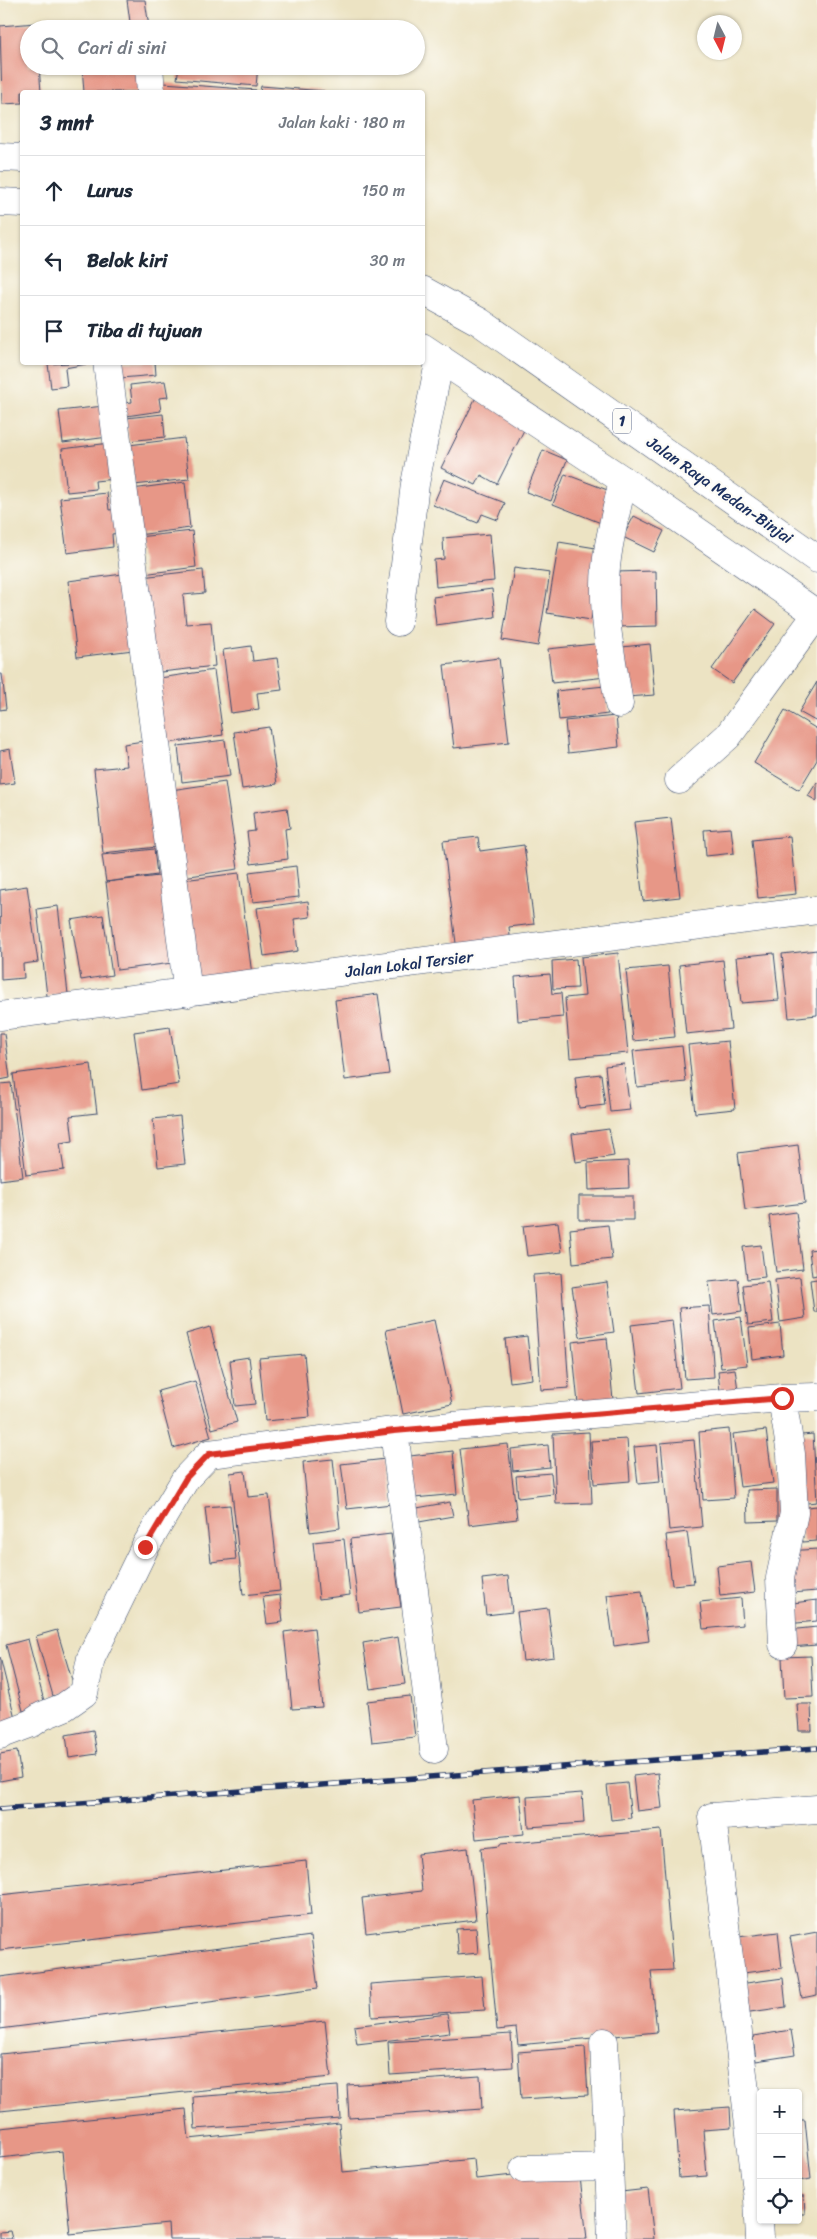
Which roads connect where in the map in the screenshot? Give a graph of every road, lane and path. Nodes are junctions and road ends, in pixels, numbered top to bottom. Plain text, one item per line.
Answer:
1 (150, 75) edge
2 (151, 90) edge
3 (0, 157) edge
4 (20, 158) edge
5 (0, 202) edge
6 (20, 203) edge
7 (425, 292) edge
8 (431, 353) edge
9 (107, 365) edge
10 (623, 480) junction
11 (816, 556) edge
12 (817, 614) edge
13 (398, 622) dead end
14 (619, 704) dead end
15 (679, 780) dead end
16 (817, 910) edge
17 (188, 993) junction
18 (0, 1016) edge
19 (817, 1397) edge
20 (782, 1398) junction
21 (394, 1431) junction
22 (783, 1644) dead end
23 (0, 1735) edge
24 (434, 1749) dead end
25 (817, 1809) edge
26 (604, 2042) dead end
27 (609, 2167) junction
28 (524, 2169) dead end
29 (612, 2239) edge
30 (760, 2239) edge

1 - 2 street
3 - 4 street
5 - 6 street
7 - 11 street, Jalan Raya Medan-Binjai / 1
8 - 10 street
8 - 13 street
9 - 17 street
10 - 12 street
10 - 14 street
12 - 15 street
16 - 17 street, Jalan Lokal Tersier
17 - 18 street, Jalan Lokal Tersier
19 - 20 street
20 - 21 street
20 - 22 street
21 - 23 street
21 - 24 street
25 - 30 street
26 - 27 street
27 - 28 street
27 - 29 street

